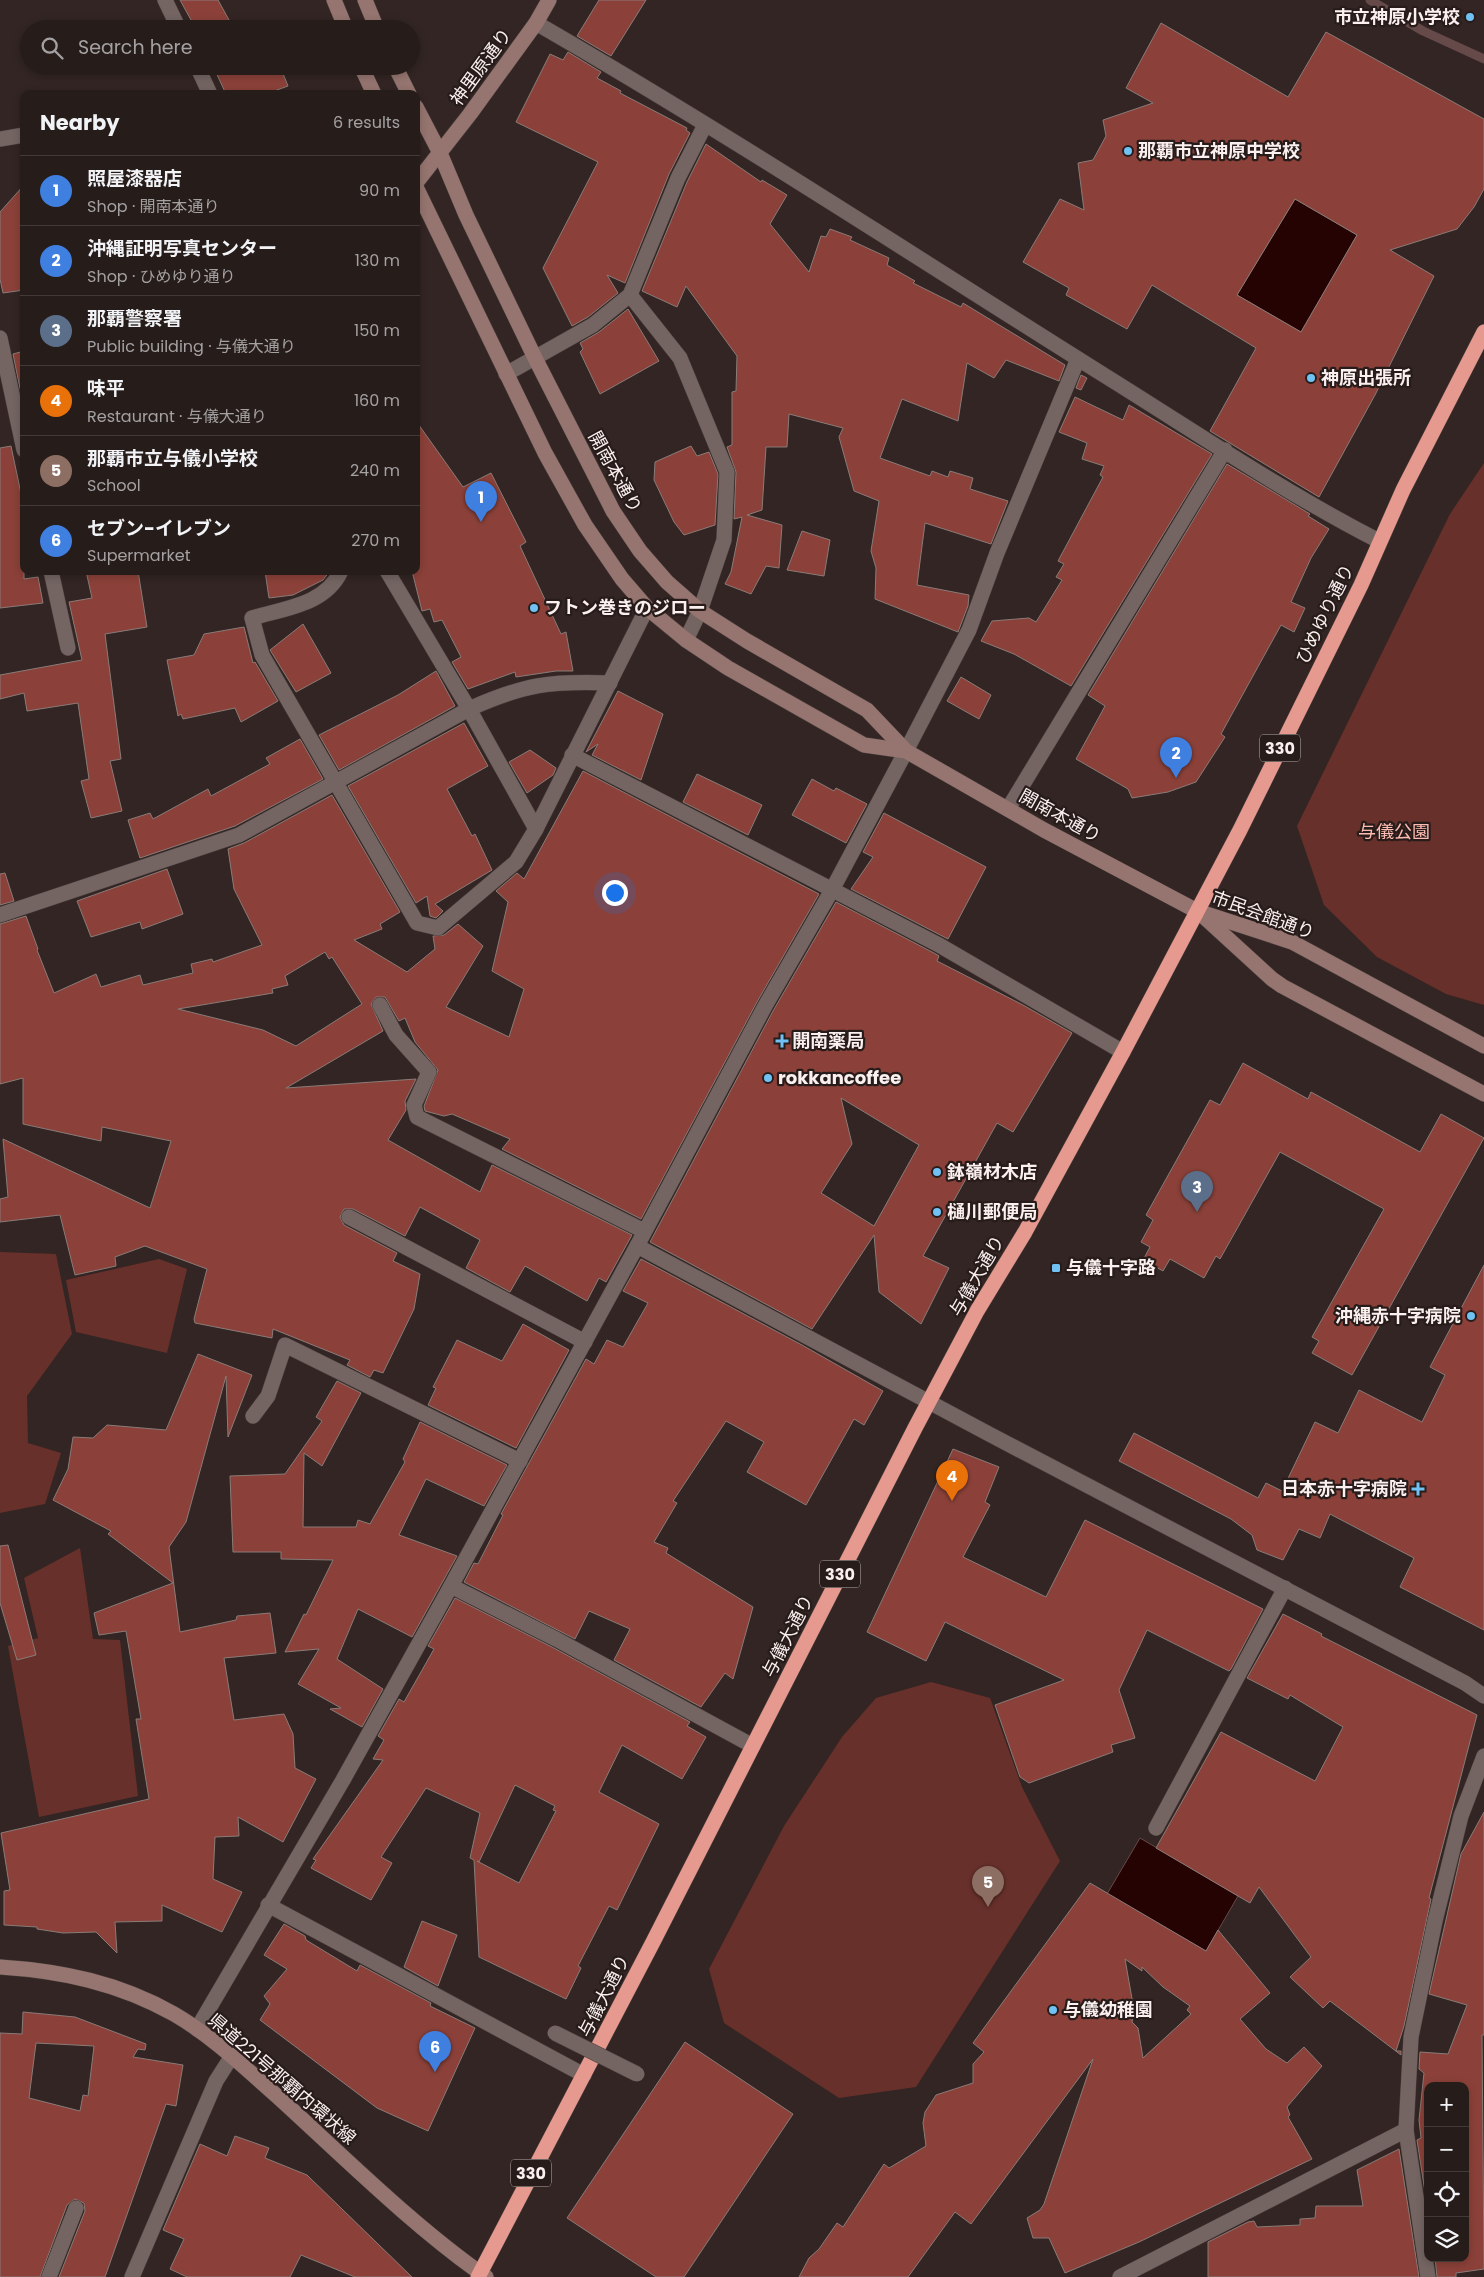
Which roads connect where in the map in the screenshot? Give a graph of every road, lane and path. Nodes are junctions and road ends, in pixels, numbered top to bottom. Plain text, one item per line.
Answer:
1 (165, 0) edge
2 (334, 0) edge
3 (364, 0) edge
4 (549, 0) edge
5 (175, 20) edge
6 (342, 20) edge
7 (373, 20) edge
8 (536, 23) junction
9 (201, 75) edge
10 (365, 75) edge
11 (400, 75) edge
12 (208, 90) edge
13 (372, 90) edge
14 (407, 90) edge
15 (420, 115) edge
16 (705, 125) junction
17 (20, 136) edge
18 (0, 139) edge
19 (440, 153) junction
20 (420, 178) edge
21 (420, 195) edge
22 (630, 295) junction
23 (1484, 332) edge
24 (0, 338) edge
25 (535, 358) junction
26 (1078, 359) junction
27 (506, 374) junction
28 (20, 430) edge
29 (1225, 450) junction
30 (1379, 541) junction
31 (51, 575) edge
32 (339, 575) edge
33 (390, 575) edge
34 (646, 608) junction
35 (700, 611) junction
36 (686, 640) junction
37 (68, 648) dead end
38 (610, 683) junction
39 (469, 709) junction
40 (906, 751) junction
41 (572, 755) junction
42 (337, 783) junction
43 (1008, 809) junction
44 (536, 829) junction
45 (832, 890) junction
46 (1197, 910) junction
47 (0, 915) edge
48 (380, 1005) dead end
49 (1484, 1046) edge
50 (1123, 1052) junction
51 (1484, 1094) edge
52 (349, 1217) dead end
53 (644, 1231) junction
54 (638, 1246) junction
55 (586, 1342) junction
56 (929, 1402) junction
57 (253, 1416) dead end
58 (520, 1461) junction
59 (451, 1586) junction
60 (1285, 1588) junction
61 (1484, 1696) edge
62 (753, 1746) junction
63 (1484, 1756) edge
64 (1156, 1828) dead end
65 (268, 1905) junction
66 (0, 1967) edge
67 (197, 2029) junction
68 (555, 2033) dead end
69 (232, 2056) junction
70 (638, 2074) dead end
71 (584, 2075) junction
72 (1406, 2130) junction
73 (76, 2208) dead end
74 (482, 2276) edge
75 (49, 2277) edge
76 (132, 2277) edge
77 (1120, 2277) edge
78 (1428, 2277) edge

1 - 5 street
2 - 6 main road
3 - 7 main road
4 - 8 main road, 神里原通り
8 - 16 street
8 - 19 main road, 神里原通り
9 - 12 street
10 - 13 main road
11 - 14 main road
15 - 19 main road, 開南本通り
16 - 22 street
16 - 26 street
17 - 18 street
19 - 20 main road, 神里原通り
19 - 25 main road, 開南本通り
21 - 27 main road, 開南本通り
22 - 25 street
22 - 35 street
23 - 30 highway, ひめゆり通り / 330
24 - 28 street
25 - 27 street
25 - 35 main road, 開南本通り
26 - 29 street
26 - 40 street
27 - 34 main road, 開南本通り
29 - 30 street
29 - 43 street
30 - 46 highway, ひめゆり通り / 330
31 - 37 street
32 - 42 street
33 - 39 street
34 - 36 main road, 開南本通り
34 - 38 street
35 - 36 street
35 - 40 main road, 開南本通り
36 - 40 main road, 開南本通り
38 - 39 street
38 - 41 street
39 - 42 street
39 - 44 street
40 - 43 main road, 開南本通り
40 - 45 street
41 - 44 street
41 - 45 street
42 - 44 street
42 - 47 street
43 - 46 main road, 開南本通り
45 - 50 street
45 - 53 street
46 - 49 main road, 市民会館通り
46 - 50 highway, 与儀大通り / 330
46 - 51 main road, 市民会館通り
48 - 53 street
50 - 56 highway, 与儀大通り / 330
52 - 55 street
53 - 54 street
54 - 55 street
54 - 56 street
55 - 58 street
56 - 60 street
56 - 62 highway, 与儀大通り / 330
57 - 58 street
58 - 59 street
59 - 62 street
59 - 65 street
60 - 61 street
60 - 64 street
62 - 71 highway, 与儀大通り / 330
63 - 72 street
65 - 67 street
65 - 71 street
66 - 67 main road, 県道221号那覇内環状線
67 - 69 main road, 県道221号那覇内環状線
68 - 70 street, bridge
69 - 74 main road, 県道221号那覇内環状線
69 - 76 street
71 - 74 highway, 与儀大通り / 330
72 - 77 street
72 - 78 street
73 - 75 street

